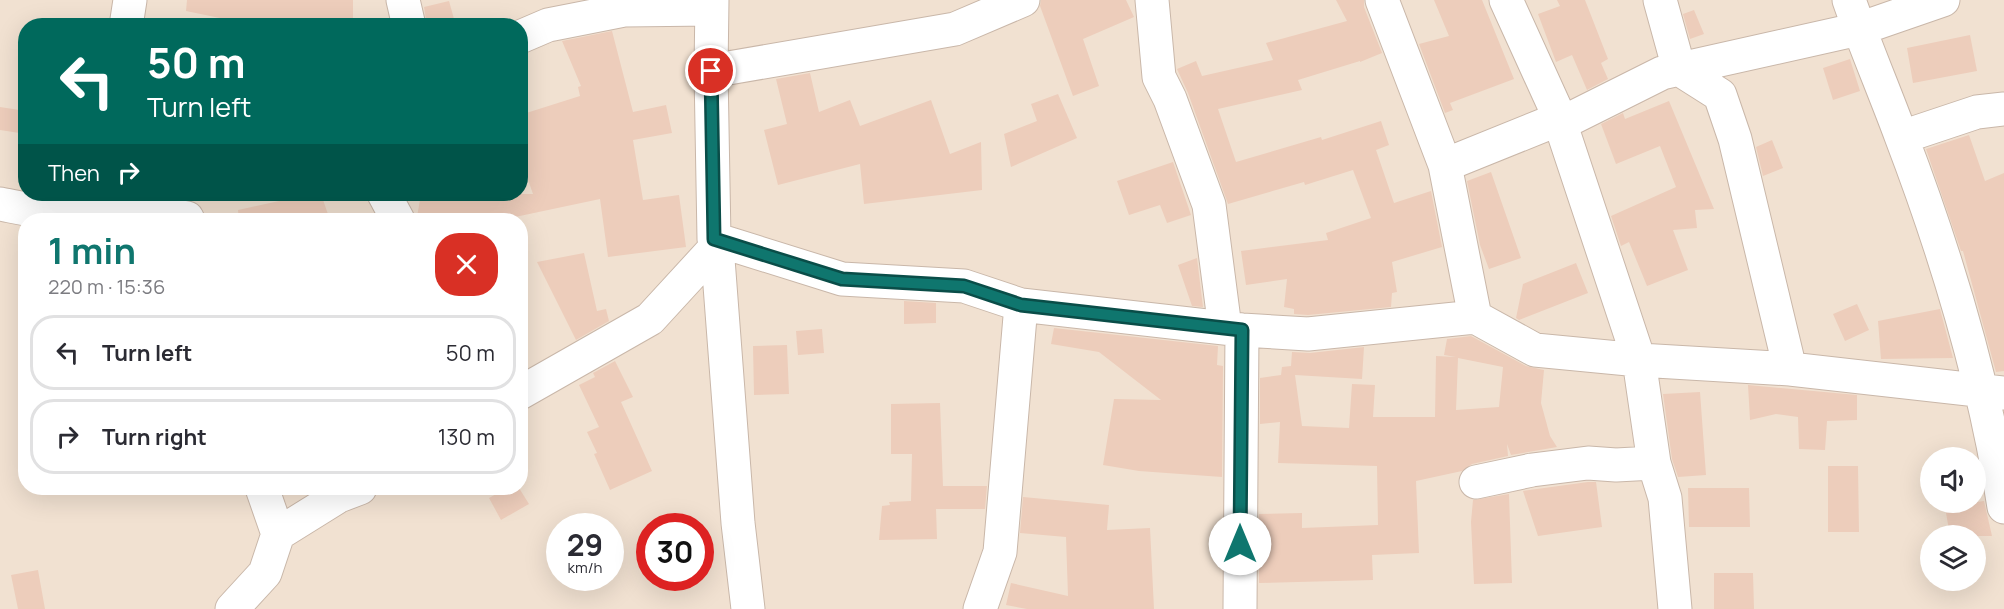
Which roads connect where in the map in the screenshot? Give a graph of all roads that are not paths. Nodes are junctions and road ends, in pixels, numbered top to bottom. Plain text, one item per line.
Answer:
1 (130, 0) edge
2 (403, 0) edge
3 (1023, 0) edge
4 (1152, 0) edge
5 (1382, 0) edge
6 (1506, 0) edge
7 (1660, 0) edge
8 (1943, 0) edge
9 (711, 4) edge
10 (1854, 14) edge
11 (127, 18) edge
12 (407, 18) edge
13 (528, 34) edge
14 (1679, 69) junction
15 (711, 71) junction
16 (2004, 109) edge
17 (1561, 121) junction
18 (1902, 137) junction
19 (1445, 165) junction
20 (0, 204) edge
21 (80, 205) edge
22 (157, 213) edge
23 (716, 242) junction
24 (1021, 305) junction
25 (1475, 317) junction
26 (1234, 329) junction
27 (1639, 360) junction
28 (1790, 369) junction
29 (528, 388) edge
30 (1993, 392) edge
31 (1654, 463) junction
32 (1476, 482) dead end
33 (264, 495) edge
34 (341, 495) edge
35 (2004, 507) edge
36 (278, 534) junction
37 (232, 609) edge
38 (748, 609) edge
39 (980, 609) edge
40 (1240, 609) edge
41 (1675, 609) edge

1 - 11 street
2 - 12 street
3 - 15 street
4 - 26 street
5 - 19 street
6 - 17 street
7 - 14 street
8 - 10 street
9 - 13 street
9 - 15 street
10 - 14 street
10 - 18 street
14 - 17 street
14 - 28 street
15 - 23 street
16 - 18 street
17 - 19 street
17 - 27 street
18 - 30 street
19 - 25 street
20 - 21 street
21 - 22 street
23 - 24 street
23 - 29 street
23 - 38 street
24 - 26 street
24 - 39 street
25 - 26 street
25 - 27 street
26 - 40 street
27 - 28 street
27 - 31 street
28 - 30 street
30 - 35 street
31 - 32 street
31 - 41 street
33 - 36 street
34 - 36 street
36 - 37 street

